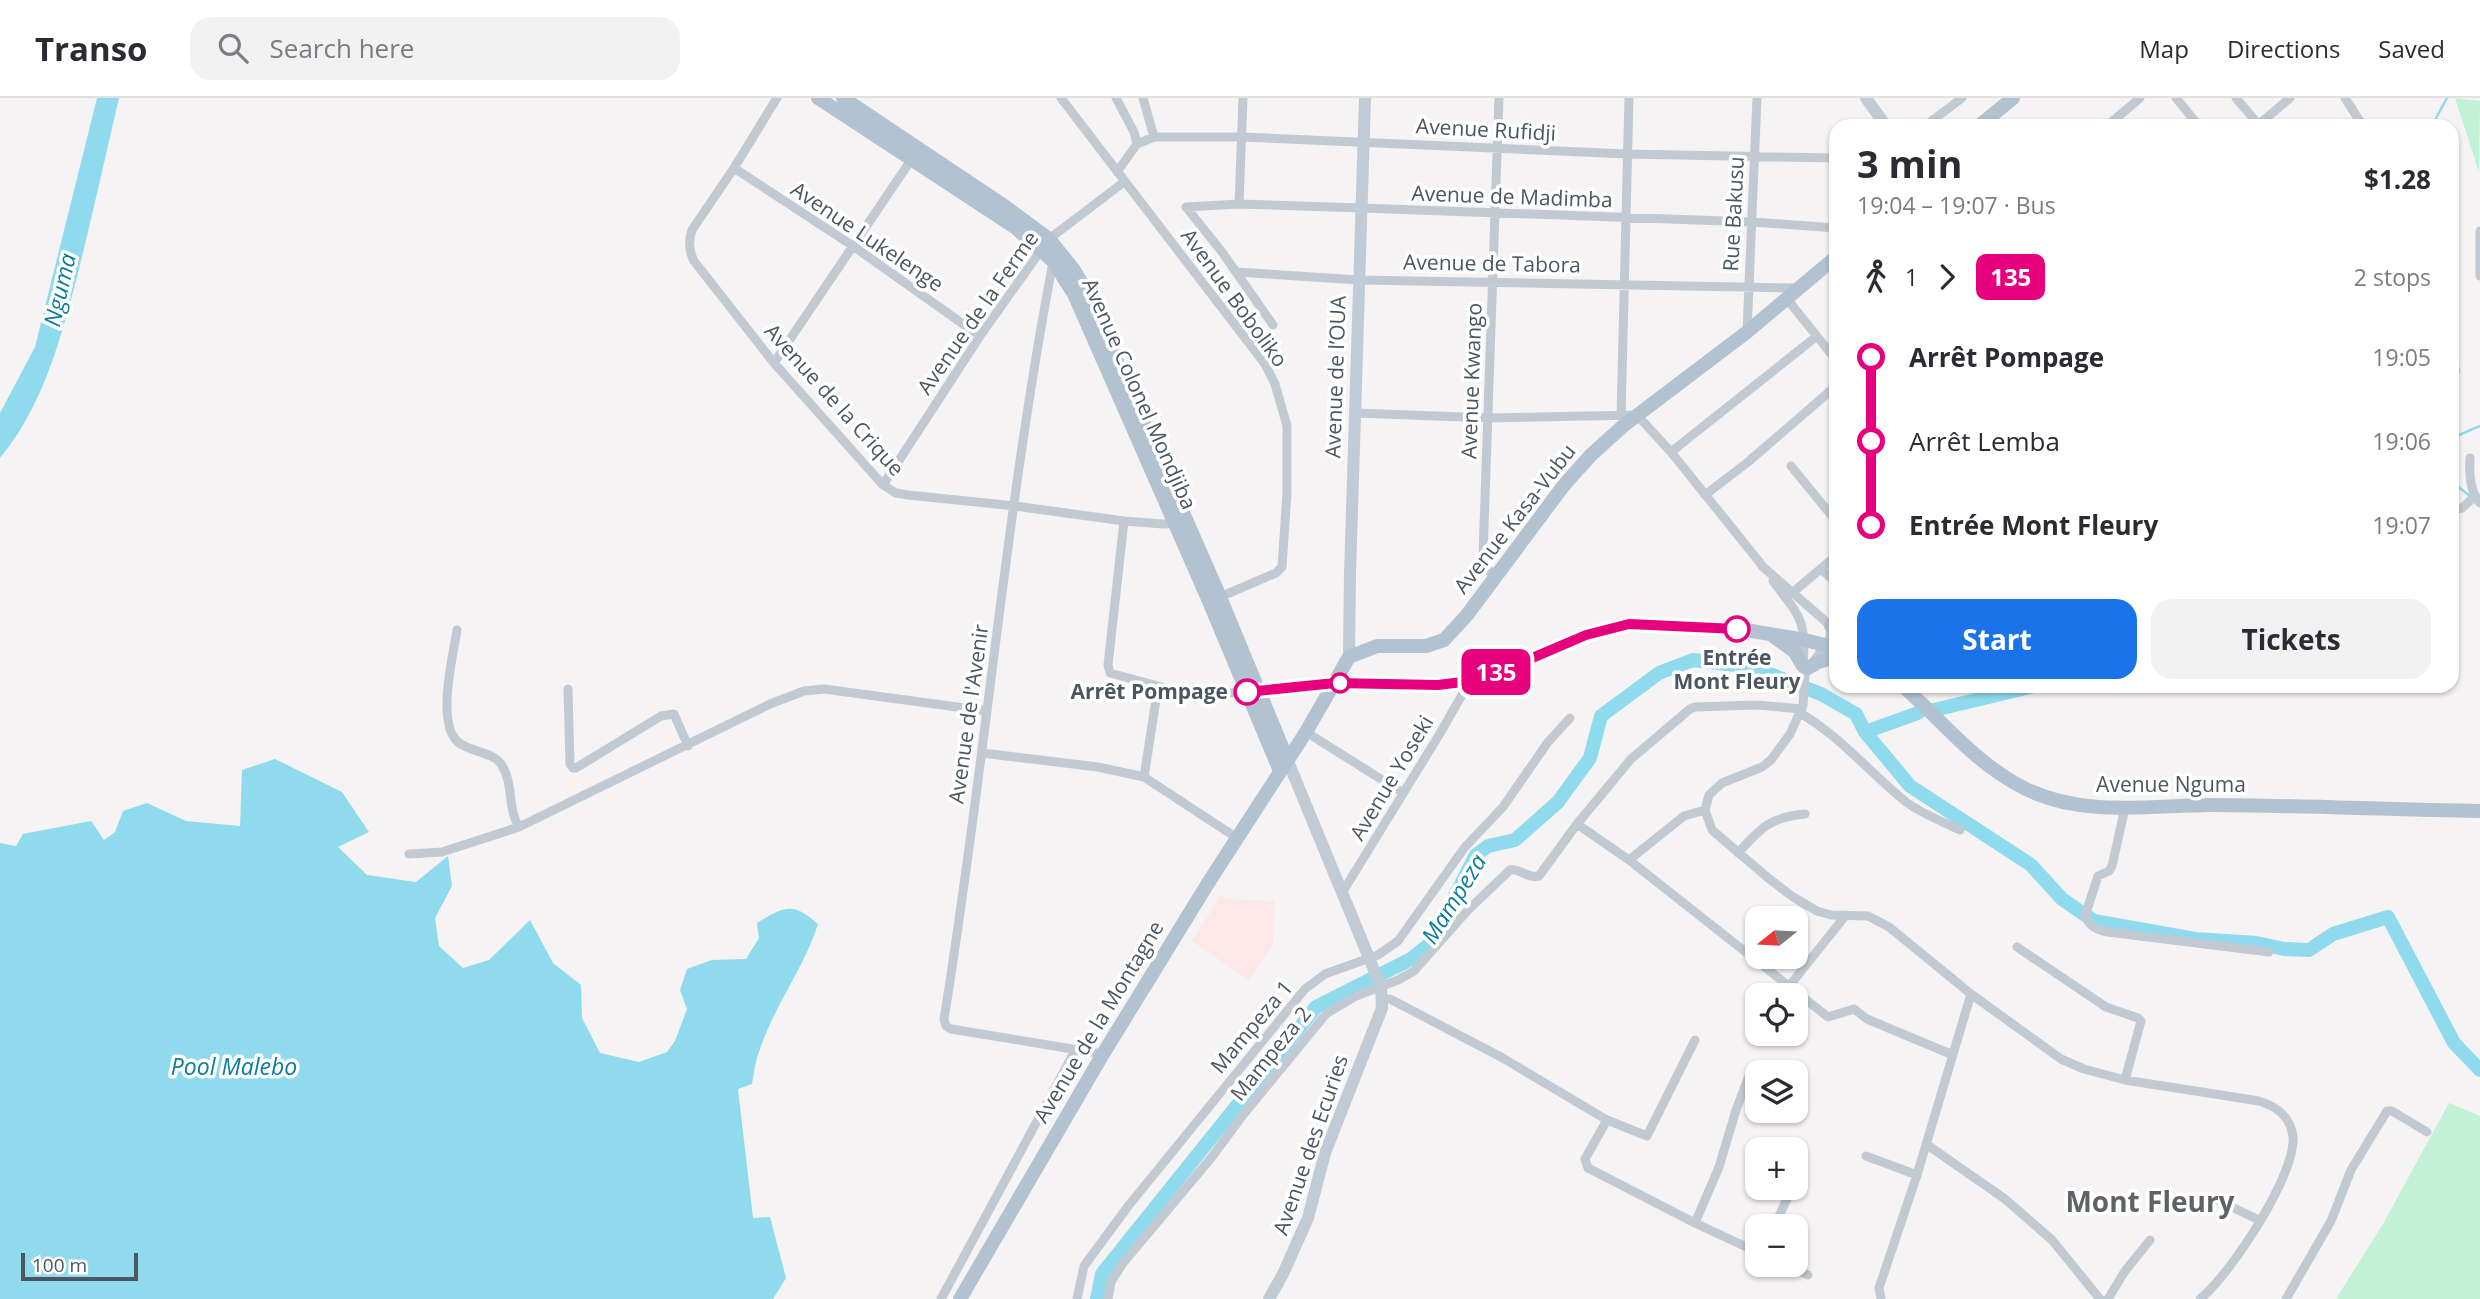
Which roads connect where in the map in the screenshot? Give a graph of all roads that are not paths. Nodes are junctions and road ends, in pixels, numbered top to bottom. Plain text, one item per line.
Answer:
1 (777, 98) edge
2 (818, 98) edge
3 (843, 98) edge
4 (1060, 98) edge
5 (1116, 98) edge
6 (1143, 98) edge
7 (1243, 98) edge
8 (1365, 98) edge
9 (1499, 98) edge
10 (1629, 98) edge
11 (1757, 98) edge
12 (1866, 98) edge
13 (1962, 98) edge
14 (2013, 98) edge
15 (2140, 98) edge
16 (2176, 98) edge
17 (2236, 98) edge
18 (2290, 98) edge
19 (2350, 100) edge
20 (2359, 116) junction
21 (1881, 119) edge
22 (1934, 119) edge
23 (1988, 119) edge
24 (2115, 119) edge
25 (2191, 119) edge
26 (2253, 119) edge
27 (2265, 119) edge
28 (2357, 119) edge
29 (2360, 119) edge
30 (1154, 137) junction
31 (1243, 137) junction
32 (1363, 141) junction
33 (1137, 144) junction
34 (1498, 148) junction
35 (1627, 154) junction
36 (1754, 157) junction
37 (1829, 159) edge
38 (911, 160) junction
39 (734, 168) junction
40 (1117, 172) junction
41 (1124, 182) junction
42 (1238, 204) junction
43 (1361, 208) junction
44 (1496, 215) junction
45 (1626, 219) junction
46 (1752, 222) junction
47 (1829, 228) edge
48 (2480, 231) edge
49 (853, 247) junction
50 (1050, 249) junction
51 (1829, 263) edge
52 (1237, 272) junction
53 (2480, 276) edge
54 (1359, 280) junction
55 (1492, 281) junction
56 (1624, 285) junction
57 (1748, 286) junction
58 (1799, 288) junction
59 (1787, 299) junction
60 (1273, 325) dead end
61 (1747, 332) junction
62 (980, 336) junction
63 (1817, 336) junction
64 (1829, 351) edge
65 (774, 363) junction
66 (1829, 392) edge
67 (1356, 413) junction
68 (1637, 415) junction
69 (1620, 416) junction
70 (1489, 418) junction
71 (1671, 452) junction
72 (2470, 458) dead end
73 (1791, 466) dead end
74 (883, 485) junction
75 (2476, 485) edge
76 (1705, 495) junction
77 (2474, 501) edge
78 (1015, 506) junction
79 (1829, 512) edge
80 (1124, 521) junction
81 (1180, 522) junction
82 (1829, 563) edge
83 (1762, 566) junction
84 (1822, 570) junction
85 (1829, 576) edge
86 (1493, 578) junction
87 (1792, 593) junction
88 (1220, 597) junction
89 (1829, 624) edge
90 (457, 630) dead end
91 (1769, 634) junction
92 (1805, 640) junction
93 (1829, 647) edge
94 (1829, 648) edge
95 (1349, 657) junction
96 (1829, 659) edge
97 (1804, 670) junction
98 (1470, 681) junction
99 (1335, 683) junction
100 (1158, 687) junction
101 (568, 689) dead end
102 (1253, 691) junction
103 (1915, 693) edge
104 (1801, 708) junction
105 (988, 712) junction
106 (1570, 718) dead end
107 (1306, 732) junction
108 (688, 746) junction
109 (982, 753) junction
110 (1283, 765) junction
111 (1144, 778) junction
112 (1403, 793) junction
113 (2125, 808) junction
114 (1704, 810) junction
115 (2480, 811) edge
116 (1805, 814) dead end
117 (1577, 824) junction
118 (519, 827) junction
119 (1960, 830) dead end
120 (1237, 838) junction
121 (1738, 853) junction
122 (409, 854) dead end
123 (1629, 860) junction
124 (1342, 893) junction
125 (1846, 915) junction
126 (2017, 947) dead end
127 (2269, 952) dead end
128 (1370, 960) junction
129 (1787, 983) edge
130 (1792, 983) edge
131 (1381, 989) junction
132 (1970, 994) junction
133 (1808, 1000) edge
134 (1695, 1040) dead end
135 (1076, 1049) junction
136 (1103, 1054) junction
137 (1953, 1055) junction
138 (2125, 1080) junction
139 (1745, 1086) edge
140 (1607, 1120) junction
141 (2427, 1132) dead end
142 (1926, 1144) junction
143 (1866, 1156) dead end
144 (1917, 1175) junction
145 (2215, 1199) dead end
146 (2259, 1220) junction
147 (1695, 1223) junction
148 (2150, 1240) dead end
149 (1745, 1246) edge
150 (941, 1299) edge
151 (960, 1299) edge
152 (1077, 1299) edge
153 (1108, 1299) edge
154 (1269, 1299) edge
155 (1881, 1299) edge
156 (2100, 1299) edge
157 (2108, 1299) edge
158 (2200, 1299) edge
159 (2286, 1299) edge

1 - 39 street
2 - 38 main road, Avenue Colonel Mondjiba
3 - 50 main road, Avenue Colonel Mondjiba
4 - 40 street, Avenue Boboliko
5 - 33 street
6 - 30 street
7 - 31 street
8 - 32 street, Avenue de l’OUA
9 - 34 street, Avenue Kwango
10 - 35 street
11 - 36 street, Rue Bakusu
12 - 21 street
13 - 22 street
14 - 23 main road
15 - 24 street
16 - 25 street
17 - 26 street
18 - 27 street
19 - 20 street
20 - 28 street
20 - 29 street
30 - 31 street, Avenue Rufidji
30 - 33 street, Avenue Rufidji
31 - 32 street, Avenue Rufidji
31 - 42 street
32 - 34 street, Avenue Rufidji
32 - 43 street, Avenue de l’OUA
33 - 40 street
34 - 35 street, Avenue Rufidji
34 - 44 street, Avenue Kwango
35 - 36 street, Avenue Rufidji
35 - 45 street
36 - 37 street, Avenue Rufidji
36 - 46 street, Rue Bakusu
38 - 49 street
38 - 50 main road, Avenue Colonel Mondjiba
39 - 49 street, Avenue Lukelenge
39 - 65 street, Avenue de la Crique
40 - 41 street, Avenue Boboliko
41 - 50 street, Avenue de la Ferme
41 - 88 street, Avenue Boboliko
42 - 43 street, Avenue de Madimba
42 - 52 street, Avenue de Madimba
43 - 44 street, Avenue de Madimba
43 - 54 street, Avenue de l’OUA
44 - 45 street, Avenue de Madimba
44 - 55 street, Avenue Kwango
45 - 46 street, Avenue de Madimba
45 - 56 street
46 - 47 street, Avenue de Madimba
46 - 57 street, Rue Bakusu
48 - 53 street
49 - 62 street, Avenue Lukelenge
49 - 65 street
50 - 62 street, Avenue de la Ferme
50 - 78 street, Avenue de l'Avenir
50 - 81 main road, Avenue Colonel Mondjiba
51 - 58 main road, Avenue Kasa-Vubu
52 - 54 street, Avenue de Tabora
52 - 60 street
54 - 55 street, Avenue de Tabora
54 - 67 street, Avenue de l’OUA
55 - 56 street, Avenue de Tabora
55 - 70 street, Avenue Kwango
56 - 57 street, Avenue de Tabora
56 - 69 street
57 - 58 street, Avenue de Tabora
57 - 61 street, Rue Bakusu
58 - 59 main road, Avenue Kasa-Vubu
59 - 61 main road, Avenue Kasa-Vubu
59 - 63 street
61 - 68 main road, Avenue Kasa-Vubu
62 - 74 street, Avenue de la Ferme
63 - 64 street
63 - 71 street
65 - 74 street, Avenue de la Crique
66 - 76 street
67 - 70 street
67 - 95 street, Avenue de l’OUA
68 - 69 street
68 - 71 street
68 - 86 main road, Avenue Kasa-Vubu
69 - 70 street
70 - 86 street, Avenue Kwango
71 - 76 street
72 - 75 street
73 - 79 street
74 - 78 street, Avenue de la Crique
75 - 77 street
76 - 83 street
78 - 80 street, Avenue de la Crique
78 - 105 street, Avenue de l'Avenir
80 - 81 street, Avenue de la Crique
80 - 100 street
81 - 88 main road, Avenue Colonel Mondjiba
81 - 102 main road, Avenue Colonel Mondjiba
82 - 84 street
83 - 87 street
83 - 92 street
84 - 85 street
84 - 87 street
86 - 95 main road, Avenue Kasa-Vubu
87 - 89 street
88 - 102 main road, Avenue Colonel Mondjiba
90 - 118 street
91 - 92 main road
91 - 97 main road
91 - 98 main road
92 - 93 main road
92 - 97 street
94 - 97 street
95 - 99 main road
96 - 97 main road
97 - 104 street
98 - 99 main road
98 - 112 street, Avenue Yoseki
99 - 102 main road
99 - 107 main road
100 - 102 street
100 - 111 street
101 - 108 street
102 - 110 main road, Avenue Colonel Mondjiba
103 - 113 main road, Avenue Nguma
104 - 114 street
104 - 117 street, Mampeza 2
104 - 119 street
105 - 108 street
105 - 109 street, Avenue de l'Avenir
106 - 128 street, Mampeza 1
107 - 110 main road
107 - 112 street
108 - 118 street
109 - 111 street
109 - 135 street, Avenue de l'Avenir
110 - 120 main road, Avenue de la Montagne
110 - 124 street
111 - 120 street
112 - 124 street, Avenue Yoseki
113 - 115 main road, Avenue Nguma
113 - 127 street
114 - 121 street
114 - 123 street
116 - 121 street
117 - 123 street
117 - 131 street, Mampeza 2
118 - 122 street
120 - 136 main road, Avenue de la Montagne
121 - 125 street
123 - 129 street
124 - 128 street
125 - 130 street
125 - 132 street
126 - 138 street
128 - 131 street
128 - 152 street, Mampeza 1
131 - 140 street
131 - 153 street, Mampeza 2
131 - 154 street, Avenue des Ecuries
132 - 137 street
132 - 138 street
133 - 137 street
134 - 140 street
135 - 136 street, Avenue de l'Avenir
135 - 150 street
136 - 151 main road, Avenue de la Montagne
137 - 142 street
138 - 146 street
139 - 147 street
140 - 147 street
141 - 159 street
142 - 144 street
142 - 156 street
143 - 144 street
144 - 155 street
145 - 146 street
146 - 158 street
147 - 149 street
148 - 157 street

